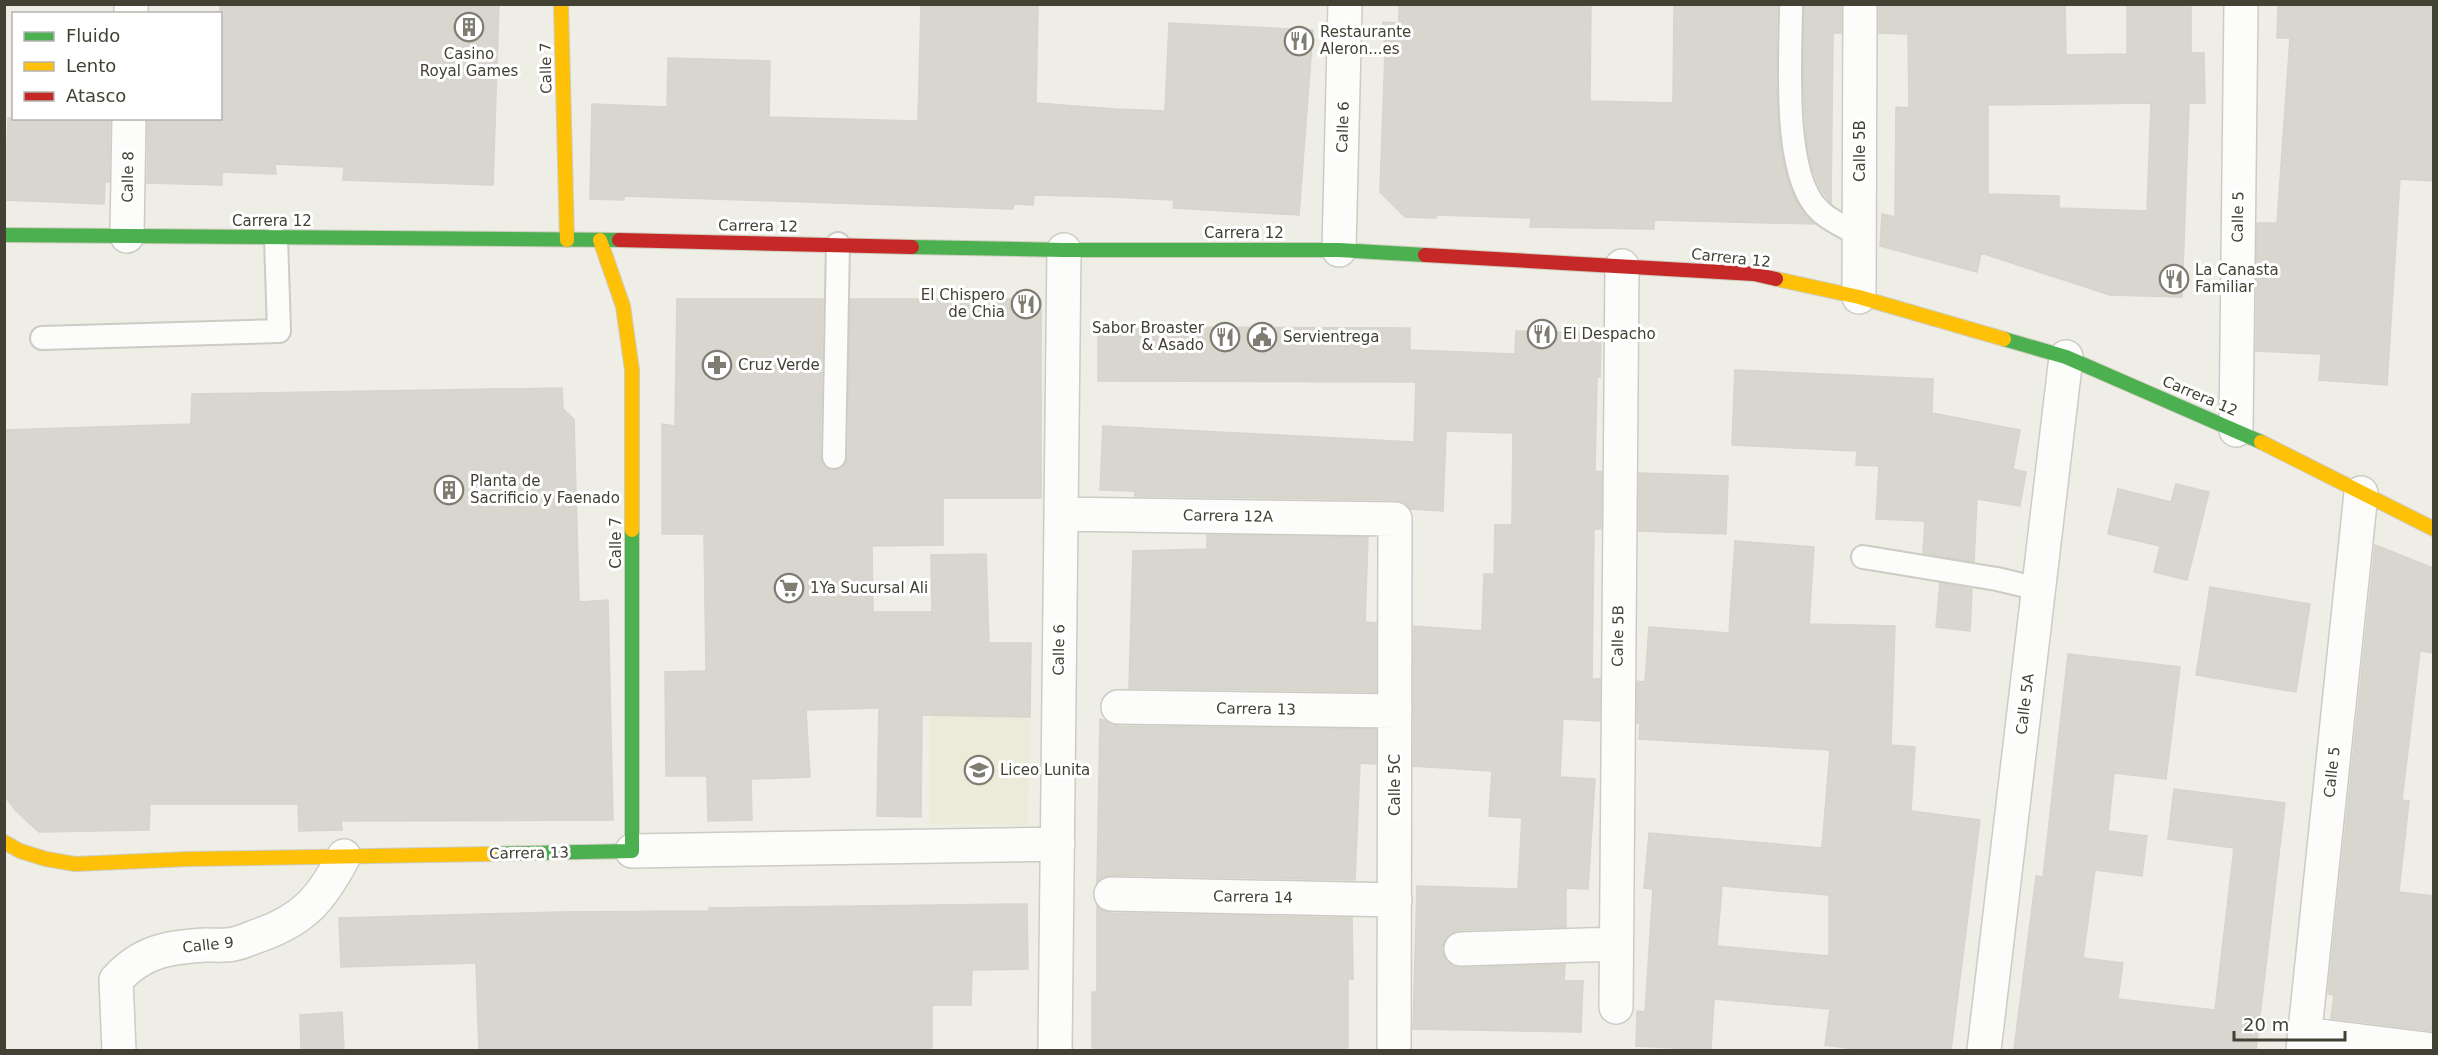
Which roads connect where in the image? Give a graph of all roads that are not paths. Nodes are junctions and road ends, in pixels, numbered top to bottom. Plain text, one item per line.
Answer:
1 (561, 4) edge
2 (1345, 4) edge
3 (1791, 4) edge
4 (1860, 4) edge
5 (2241, 4) edge
6 (129, 120) edge
7 (4, 235) edge
8 (1860, 235) junction
9 (127, 236) junction
10 (276, 238) junction
11 (567, 240) junction
12 (600, 240) junction
13 (838, 244) junction
14 (1064, 250) junction
15 (1339, 250) junction
16 (1622, 266) junction
17 (1859, 297) junction
18 (42, 338) dead end
19 (2066, 357) junction
20 (2236, 430) junction
21 (834, 457) dead end
22 (2361, 494) junction
23 (1061, 514) junction
24 (1395, 519) joint
25 (2433, 529) edge
26 (1863, 557) dead end
27 (2039, 589) junction
28 (1118, 707) dead end
29 (1395, 711) junction
30 (4, 842) edge
31 (1058, 844) junction
32 (632, 851) junction
33 (344, 856) junction
34 (1111, 894) dead end
35 (1395, 900) junction
36 (1616, 944) junction
37 (1461, 949) dead end
38 (1616, 1007) dead end
39 (2304, 1042) edge
40 (119, 1050) edge
41 (1055, 1050) edge
42 (1394, 1050) edge
43 (1984, 1050) edge
44 (2433, 1050) edge

1 - 11 main road, Calle 7
2 - 15 street, Calle 6
3 - 8 lane
4 - 8 street, Calle 5B
5 - 20 street, Calle 5
6 - 9 street, Calle 8
7 - 9 main road, Carrera 12
8 - 17 street, Calle 5B
9 - 10 main road, Carrera 12
10 - 11 main road, Carrera 12
10 - 18 lane
11 - 12 main road, Carrera 12
12 - 13 main road, Carrera 12
12 - 32 main road, Calle 7
13 - 14 main road, Carrera 12
13 - 21 lane
14 - 15 main road, Carrera 12
14 - 23 street, Calle 6
15 - 16 main road, Carrera 12
16 - 17 main road, Carrera 12
16 - 36 street, Calle 5B
17 - 19 main road, Carrera 12
19 - 20 main road, Carrera 12
19 - 27 street, Calle 5A
20 - 22 main road, Carrera 12
22 - 25 main road, Carrera 12
22 - 39 street, Calle 5
23 - 24 street, Carrera 12A
23 - 31 street, Calle 6
24 - 29 street, Calle 5C
26 - 27 lane
27 - 43 street, Calle 5A
28 - 29 street, Carrera 13
29 - 35 street, Calle 5C
30 - 33 main road, Carrera 13
31 - 32 street, Carrera 13
31 - 41 street, Calle 6
32 - 33 main road, Carrera 13
33 - 40 street, Calle 9
34 - 35 street, Carrera 14
35 - 42 street, Calle 5C
36 - 37 street
36 - 38 street, Calle 5B
39 - 44 street

